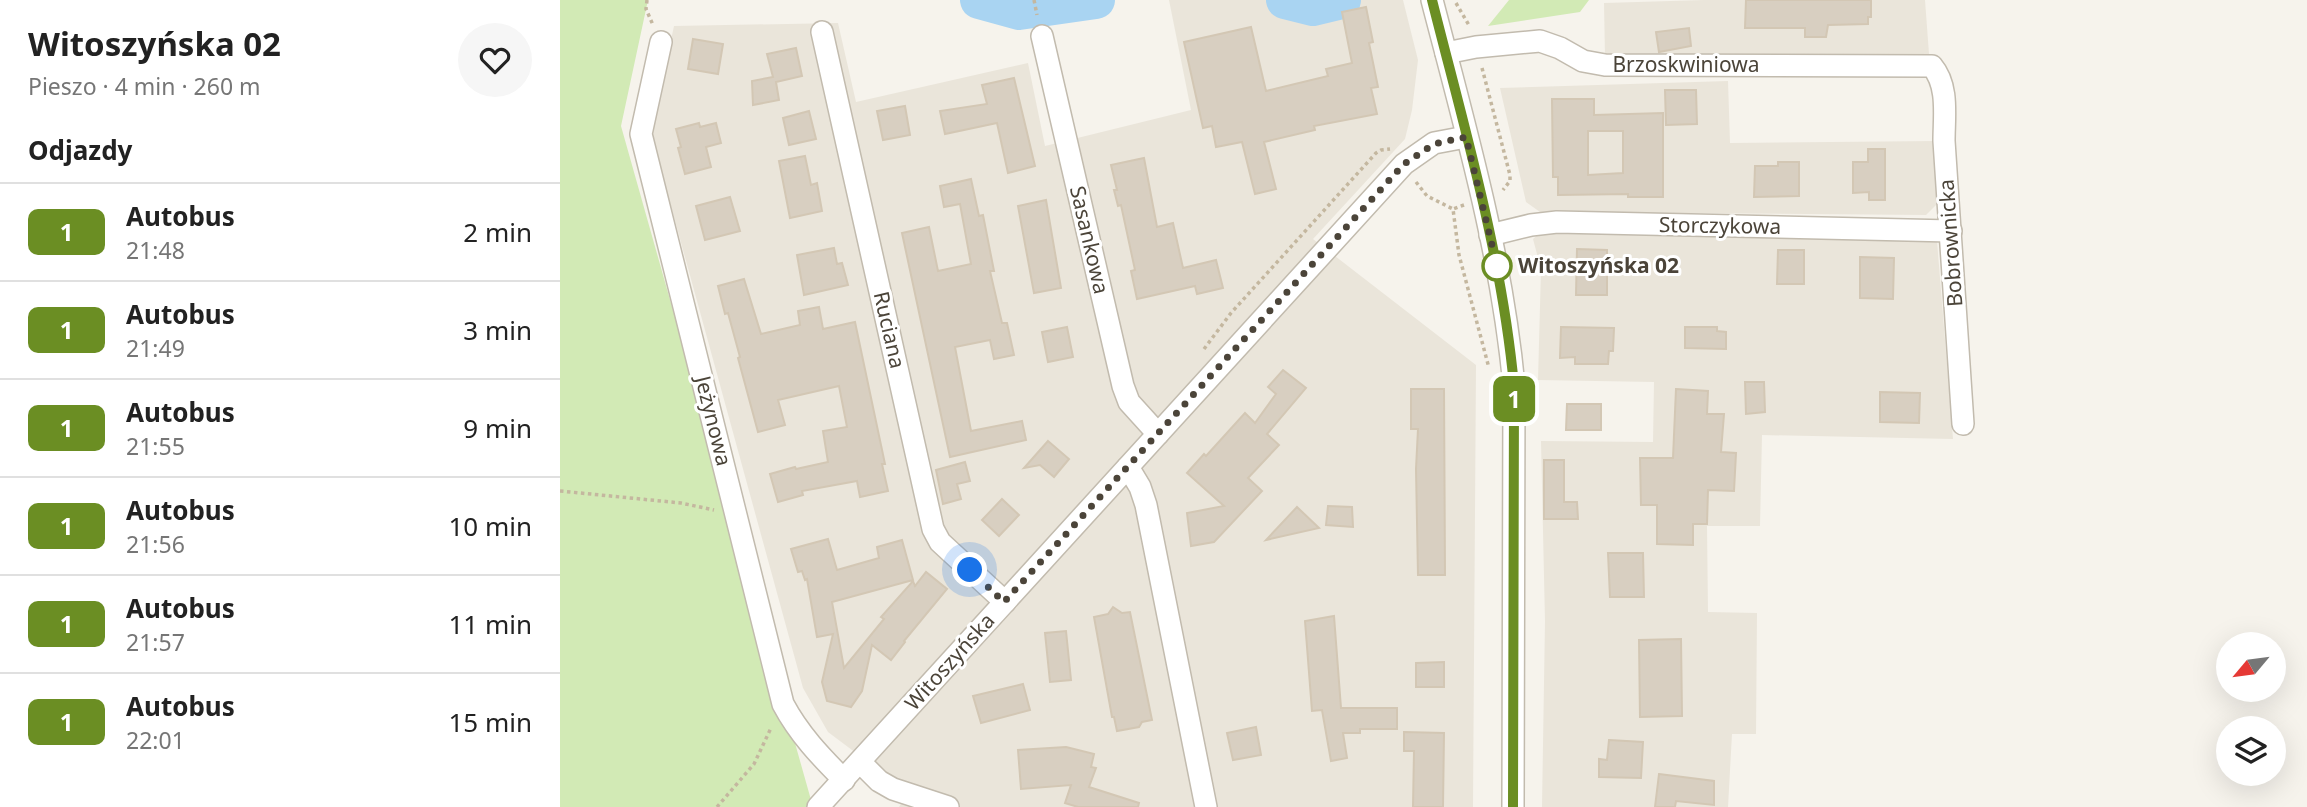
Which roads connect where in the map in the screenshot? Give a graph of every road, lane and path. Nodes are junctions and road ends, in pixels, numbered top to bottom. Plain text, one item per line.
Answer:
1 (1432, 0) edge
2 (1455, 0) edge
3 (822, 32) dead end
4 (1042, 36) dead end
5 (662, 43) dead end
6 (1476, 47) junction
7 (1446, 53) junction
8 (1931, 66) joint
9 (1466, 137) junction
10 (1481, 199) junction
11 (1951, 231) junction
12 (1490, 235) junction
13 (1491, 374) dead end
14 (1963, 424) dead end
15 (1158, 433) junction
16 (1128, 467) junction
17 (560, 491) edge
18 (736, 514) junction
19 (1004, 602) junction
20 (783, 704) junction
21 (860, 762) junction
22 (844, 779) junction
23 (717, 807) edge
24 (818, 807) edge
25 (948, 807) edge
26 (1206, 807) edge
27 (1513, 807) edge

1 - 7 street
2 - 6 path
3 - 19 street, Ruciana
4 - 15 street, Sasankowa
5 - 18 street, Jeżynowa
6 - 7 street, Brzoskwiniowa
6 - 8 street, Brzoskwiniowa
6 - 10 path
7 - 9 street
8 - 11 street, Bobrownicka
9 - 10 street
9 - 15 street, Witoszyńska
10 - 12 street
10 - 13 path
11 - 12 street, Storczykowa
11 - 14 street, Bobrownicka
12 - 27 street
15 - 16 street, Witoszyńska
16 - 19 street, Witoszyńska
16 - 26 street
17 - 18 path
18 - 20 street, Jeżynowa
19 - 21 street, Witoszyńska
20 - 22 street, Jeżynowa
20 - 23 path
21 - 22 street, Witoszyńska
21 - 25 street
22 - 24 street, Witoszyńska

